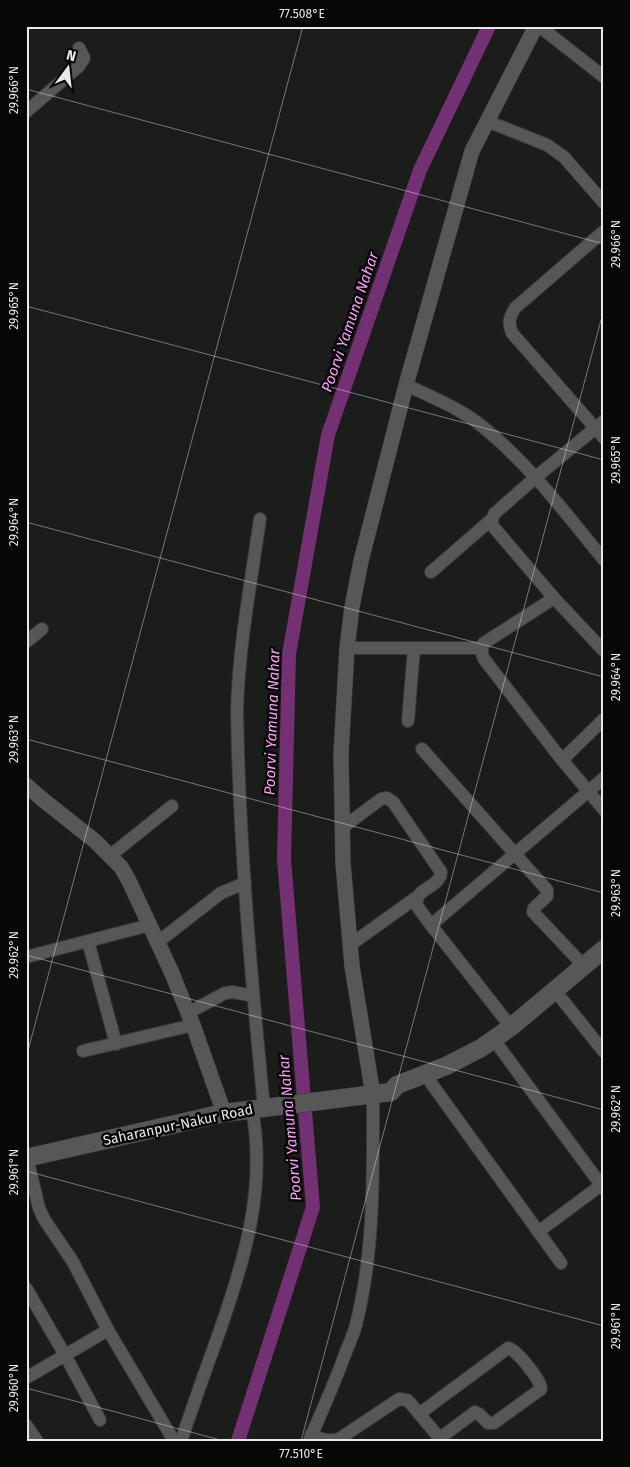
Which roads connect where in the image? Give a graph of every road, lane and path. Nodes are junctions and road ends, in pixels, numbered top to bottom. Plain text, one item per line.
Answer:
1 (537, 26) edge
2 (79, 48) dead end
3 (604, 77) edge
4 (26, 112) edge
5 (487, 122) junction
6 (604, 203) edge
7 (604, 231) edge
8 (406, 385) junction
9 (599, 424) edge
10 (604, 438) edge
11 (536, 477) junction
12 (260, 519) dead end
13 (492, 519) junction
14 (604, 560) edge
15 (431, 572) dead end
16 (554, 598) junction
17 (42, 629) dead end
18 (26, 642) edge
19 (347, 648) junction
20 (414, 648) junction
21 (481, 648) junction
22 (604, 651) edge
23 (604, 719) edge
24 (408, 721) dead end
25 (422, 749) dead end
26 (562, 760) junction
27 (604, 778) edge
28 (26, 784) edge
29 (588, 792) junction
30 (172, 806) dead end
31 (604, 810) edge
32 (342, 828) junction
33 (516, 853) junction
34 (111, 855) junction
35 (245, 883) junction
36 (417, 897) junction
37 (150, 925) junction
38 (431, 925) junction
39 (88, 941) junction
40 (158, 942) junction
41 (350, 945) junction
42 (604, 949) edge
43 (26, 957) edge
44 (604, 962) edge
45 (584, 966) junction
46 (253, 996) junction
47 (561, 998) junction
48 (191, 1019) junction
49 (511, 1027) junction
50 (116, 1044) junction
51 (500, 1048) junction
52 (83, 1051) dead end
53 (604, 1052) edge
54 (431, 1084) junction
55 (391, 1092) junction
56 (366, 1095) junction
57 (263, 1108) junction
58 (224, 1113) junction
59 (27, 1158) edge
60 (603, 1185) edge
61 (538, 1232) junction
62 (561, 1263) dead end
63 (26, 1288) edge
64 (108, 1330) junction
65 (65, 1355) junction
66 (26, 1378) edge
67 (419, 1414) junction
68 (100, 1420) dead end
69 (26, 1425) edge
70 (310, 1438) edge
71 (441, 1440) edge
72 (37, 1441) edge
73 (174, 1441) edge
74 (181, 1441) edge

1 - 3 street
1 - 5 street
2 - 4 street
5 - 6 street
5 - 8 street
7 - 9 street
8 - 11 street
8 - 19 street
9 - 10 street
9 - 11 street
11 - 13 street
11 - 14 street
12 - 35 street
13 - 15 street
13 - 16 street
16 - 21 street
16 - 22 street
17 - 18 street
19 - 20 street
19 - 32 street
20 - 21 street
20 - 24 street
21 - 26 street
23 - 26 street
25 - 33 street
26 - 29 street
27 - 29 street
28 - 34 street
29 - 31 street
29 - 33 street
30 - 34 street
32 - 36 street
32 - 41 street
33 - 38 street
33 - 45 street
34 - 37 street
35 - 40 street
35 - 46 street
36 - 38 street
36 - 41 street
37 - 39 street
37 - 40 street
38 - 49 street
39 - 43 street
39 - 50 street
40 - 48 street
41 - 56 street
42 - 45 main road, Saharanpur-Nakur Road
44 - 47 main road, Saharanpur-Nakur Road
45 - 49 main road, Saharanpur-Nakur Road
46 - 48 street
46 - 57 street
47 - 51 main road, Saharanpur-Nakur Road
47 - 53 street
48 - 50 street
48 - 58 street
49 - 55 main road, Saharanpur-Nakur Road
50 - 52 street
51 - 54 main road, Saharanpur-Nakur Road
51 - 60 street
54 - 55 main road, Saharanpur-Nakur Road
54 - 61 street
55 - 56 main road, Saharanpur-Nakur Road
56 - 57 main road, Saharanpur-Nakur Road
56 - 70 street
57 - 58 main road, Saharanpur-Nakur Road
57 - 74 street
58 - 59 main road, Saharanpur-Nakur Road
59 - 64 street
60 - 61 street
61 - 62 street
63 - 65 street
64 - 65 street
64 - 73 street
65 - 66 street
65 - 68 street
67 - 70 street
67 - 71 street
67 - 71 street
69 - 72 street

